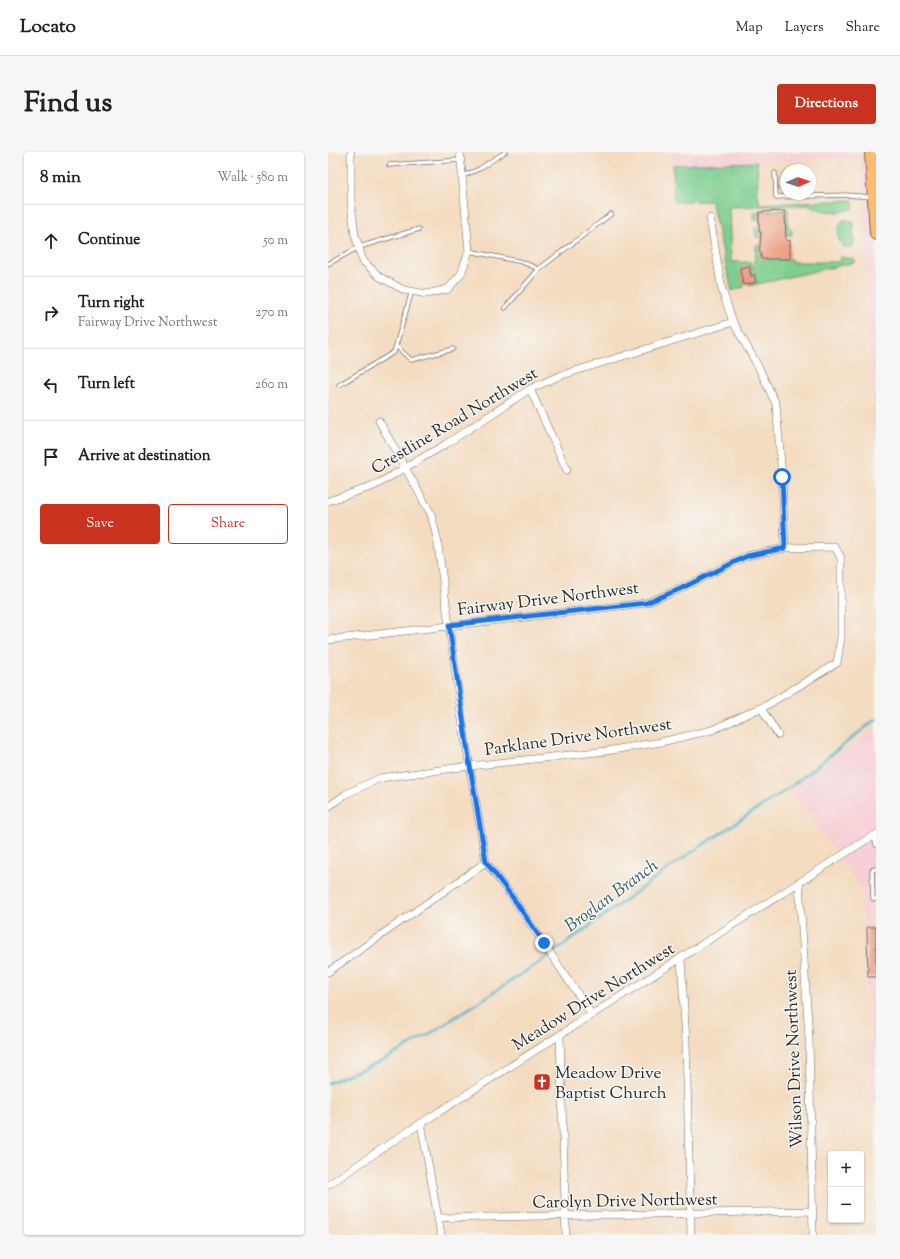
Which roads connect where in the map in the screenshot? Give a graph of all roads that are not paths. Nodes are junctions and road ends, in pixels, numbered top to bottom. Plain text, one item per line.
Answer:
1 (351, 152) edge
2 (460, 152) edge
3 (505, 152) edge
4 (871, 152) edge
5 (461, 160) junction
6 (389, 165) dead end
7 (775, 173) dead end
8 (463, 176) junction
9 (874, 181) edge
10 (873, 197) junction
11 (611, 214) dead end
12 (710, 218) dead end
13 (419, 229) dead end
14 (876, 234) edge
15 (359, 247) junction
16 (469, 251) junction
17 (328, 264) edge
18 (539, 269) junction
19 (412, 291) junction
20 (505, 308) dead end
21 (733, 322) junction
22 (396, 346) junction
23 (453, 349) dead end
24 (339, 384) dead end
25 (530, 389) junction
26 (379, 421) dead end
27 (406, 468) junction
28 (567, 470) dead end
29 (328, 501) edge
30 (785, 548) junction
31 (841, 569) joint
32 (449, 625) junction
33 (328, 640) edge
34 (760, 708) junction
35 (778, 735) dead end
36 (470, 766) junction
37 (328, 807) edge
38 (875, 836) edge
39 (876, 845) edge
40 (486, 862) junction
41 (876, 869) edge
42 (799, 882) junction
43 (876, 899) edge
44 (681, 958) junction
45 (328, 972) edge
46 (592, 1015) junction
47 (560, 1036) junction
48 (421, 1123) junction
49 (328, 1185) edge
50 (812, 1212) junction
51 (691, 1214) junction
52 (565, 1216) junction
53 (438, 1218) junction
54 (441, 1235) edge
55 (566, 1235) edge
56 (691, 1235) edge
57 (812, 1235) edge

1 - 15 street
2 - 5 street
3 - 8 lane
4 - 9 highway
5 - 6 lane
5 - 8 street
7 - 10 lane
8 - 16 street
9 - 10 highway
10 - 14 highway
11 - 18 lane
12 - 21 street
13 - 15 lane
15 - 17 lane
15 - 19 street
16 - 18 lane
16 - 19 street
18 - 20 lane
19 - 22 lane
21 - 25 street, Crestline Road Northwest
21 - 30 street
22 - 23 lane
22 - 24 lane
25 - 27 street, Crestline Road Northwest
25 - 28 street
26 - 27 street
27 - 29 street, Crestline Road Northwest
27 - 32 street
30 - 31 street, Fairway Drive Northwest
30 - 32 street, Fairway Drive Northwest
31 - 34 street, Parklane Drive Northwest
32 - 33 street, Fairway Drive Northwest
32 - 36 street
34 - 35 street
34 - 36 street, Parklane Drive Northwest
36 - 37 street, Parklane Drive Northwest
36 - 40 street
38 - 39 lane
38 - 42 street, Meadow Drive Northwest
40 - 45 street
40 - 46 street
41 - 43 lane
42 - 44 street, Meadow Drive Northwest
42 - 50 street, Wilson Drive Northwest
44 - 46 street, Meadow Drive Northwest
44 - 51 street
46 - 47 street, Meadow Drive Northwest
47 - 48 street, Meadow Drive Northwest
47 - 52 street
48 - 49 street, Meadow Drive Northwest
48 - 53 street
50 - 51 street, Carolyn Drive Northwest
50 - 57 street, Wilson Drive Northwest
51 - 52 street, Carolyn Drive Northwest
51 - 56 street
52 - 53 street, Carolyn Drive Northwest
52 - 55 street
53 - 54 street

